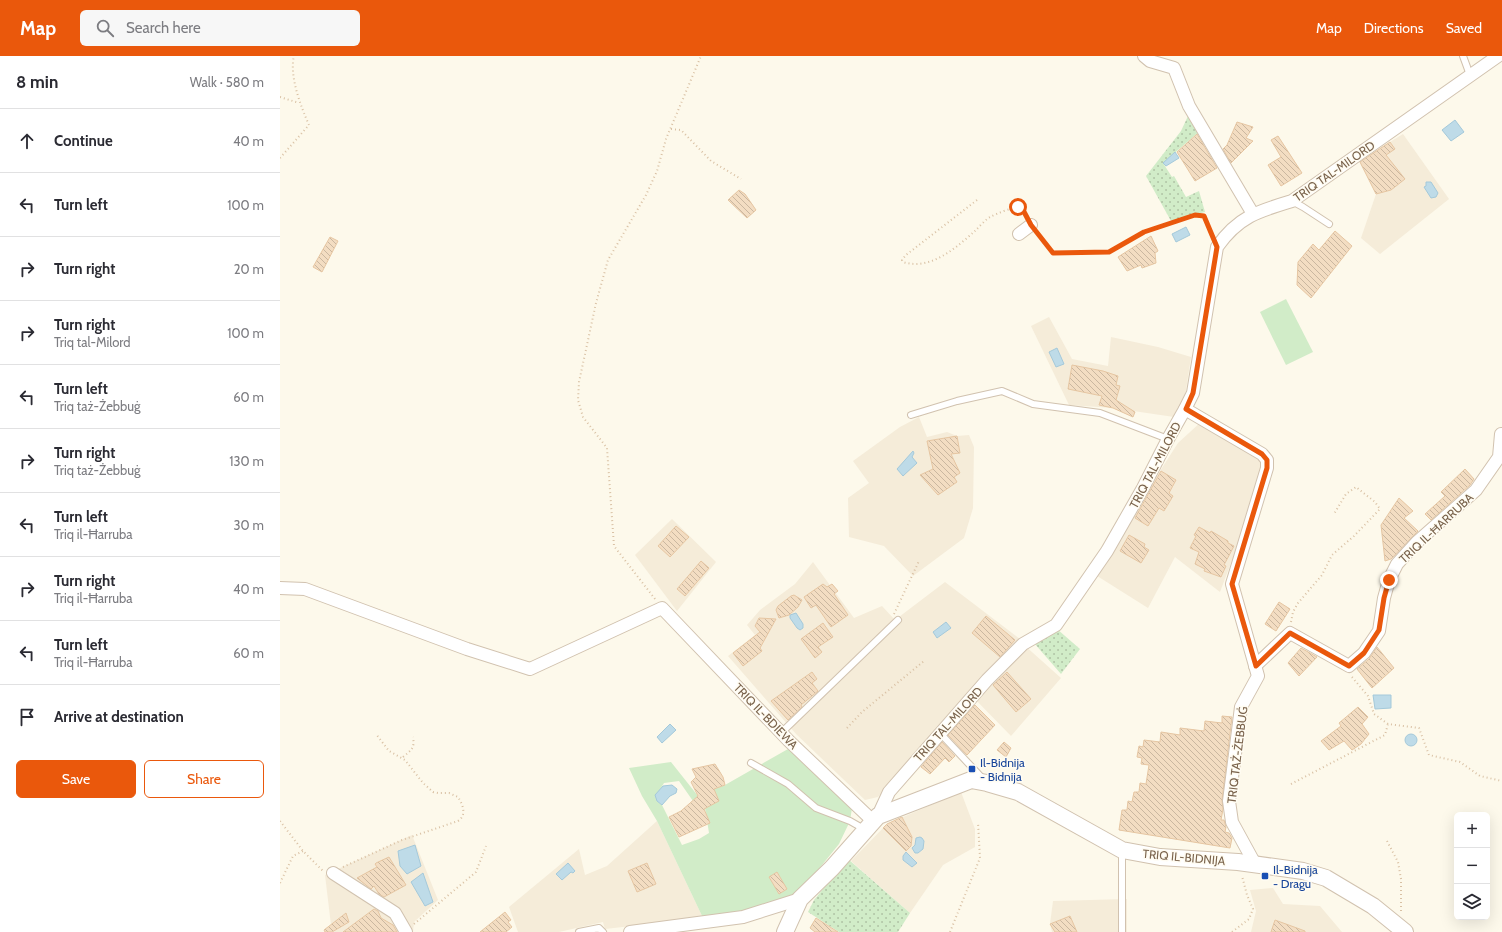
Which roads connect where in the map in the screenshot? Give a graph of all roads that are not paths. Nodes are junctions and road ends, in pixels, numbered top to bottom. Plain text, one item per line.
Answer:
1 (1144, 56) edge
2 (1462, 56) edge
3 (1498, 56) edge
4 (1470, 75) junction
5 (1292, 202) junction
6 (1253, 214) junction
7 (1329, 224) dead end
8 (1031, 225) road end
9 (1019, 234) dead end
10 (1186, 409) junction
11 (911, 415) dead end
12 (1501, 434) edge
13 (1168, 439) junction
14 (280, 588) edge
15 (898, 620) road end
16 (1256, 666) junction
17 (782, 732) junction
18 (940, 733) junction
19 (751, 763) dead end
20 (987, 782) junction
21 (872, 822) junction
22 (1122, 850) junction
23 (1255, 864) junction
24 (333, 873) road end
25 (800, 899) junction
26 (1400, 928) edge
27 (406, 932) edge
28 (579, 932) edge
29 (603, 932) edge
30 (630, 932) edge
31 (785, 932) edge
32 (1122, 932) edge

1 - 6 street
2 - 4 lane
3 - 4 street, TRIQ TAL-MILORD
4 - 5 street, TRIQ TAL-MILORD
5 - 6 street, TRIQ TAL-MILORD
5 - 7 lane
6 - 10 street, TRIQ TAL-MILORD
8 - 9 street
10 - 13 street, TRIQ TAL-MILORD
10 - 16 street, TRIQ TAŻ-ŻEBBUĠ
11 - 13 lane
12 - 16 street, TRIQ IL-ĦARRUBA
13 - 18 street, TRIQ TAL-MILORD
14 - 17 street, TRIQ IL-BDIEWA
15 - 17 lane
16 - 23 street, TRIQ TAŻ-ŻEBBUĠ
17 - 21 street, TRIQ IL-BDIEWA
18 - 20 lane
18 - 21 street, TRIQ TAL-MILORD
19 - 21 lane
20 - 21 street, TRIQ IL-BIDNIJA
20 - 22 street, TRIQ IL-BIDNIJA
21 - 25 street
22 - 23 street, TRIQ IL-BIDNIJA
22 - 32 lane
23 - 26 street, TRIQ IL-BIDNIJA
24 - 27 street
25 - 30 street
25 - 31 street
28 - 29 lane

